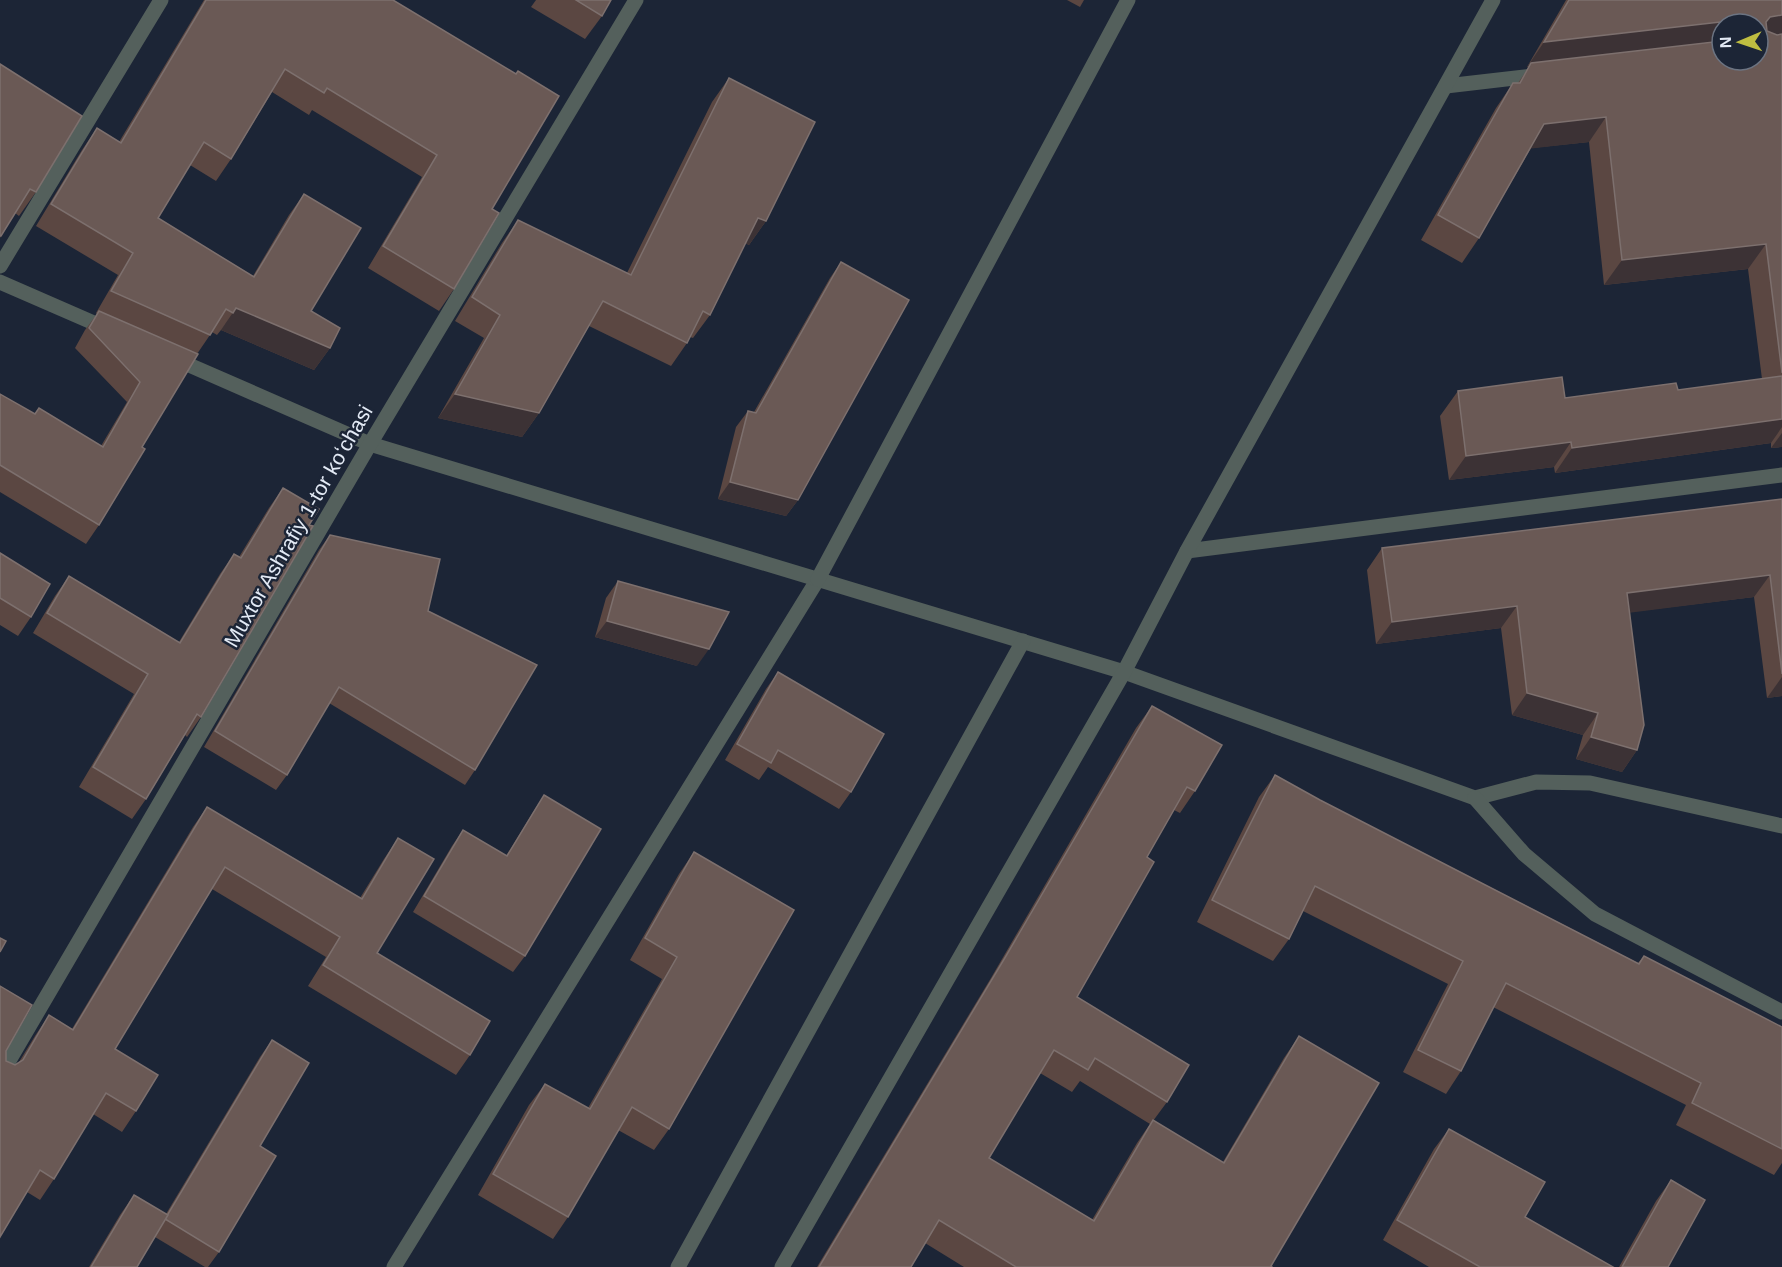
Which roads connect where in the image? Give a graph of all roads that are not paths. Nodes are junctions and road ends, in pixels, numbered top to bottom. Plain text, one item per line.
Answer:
1 (160, 0) edge
2 (636, 0) edge
3 (1128, 0) edge
4 (1493, 0) edge
5 (1561, 73) edge
6 (1446, 86) junction
7 (0, 266) edge
8 (0, 282) edge
9 (120, 334) edge
10 (163, 353) edge
11 (370, 444) junction
12 (1782, 475) edge
13 (1187, 551) junction
14 (818, 579) junction
15 (1023, 641) junction
16 (1124, 672) junction
17 (1475, 798) junction
18 (1782, 826) edge
19 (1782, 1012) edge
20 (0, 1076) edge
21 (394, 1267) edge
22 (678, 1267) edge
23 (782, 1267) edge

1 - 7 street
2 - 11 street, Muxtor Ashrafiy 1-tor koʻchasi
3 - 14 street
4 - 6 street
5 - 6 street
6 - 13 street
8 - 9 street
10 - 11 street
11 - 14 street
11 - 20 street, Muxtor Ashrafiy 1-tor koʻchasi
12 - 13 street
13 - 16 street
14 - 15 street
14 - 21 street
15 - 16 street
15 - 22 street
16 - 17 street
16 - 23 street
17 - 18 street
17 - 19 street

